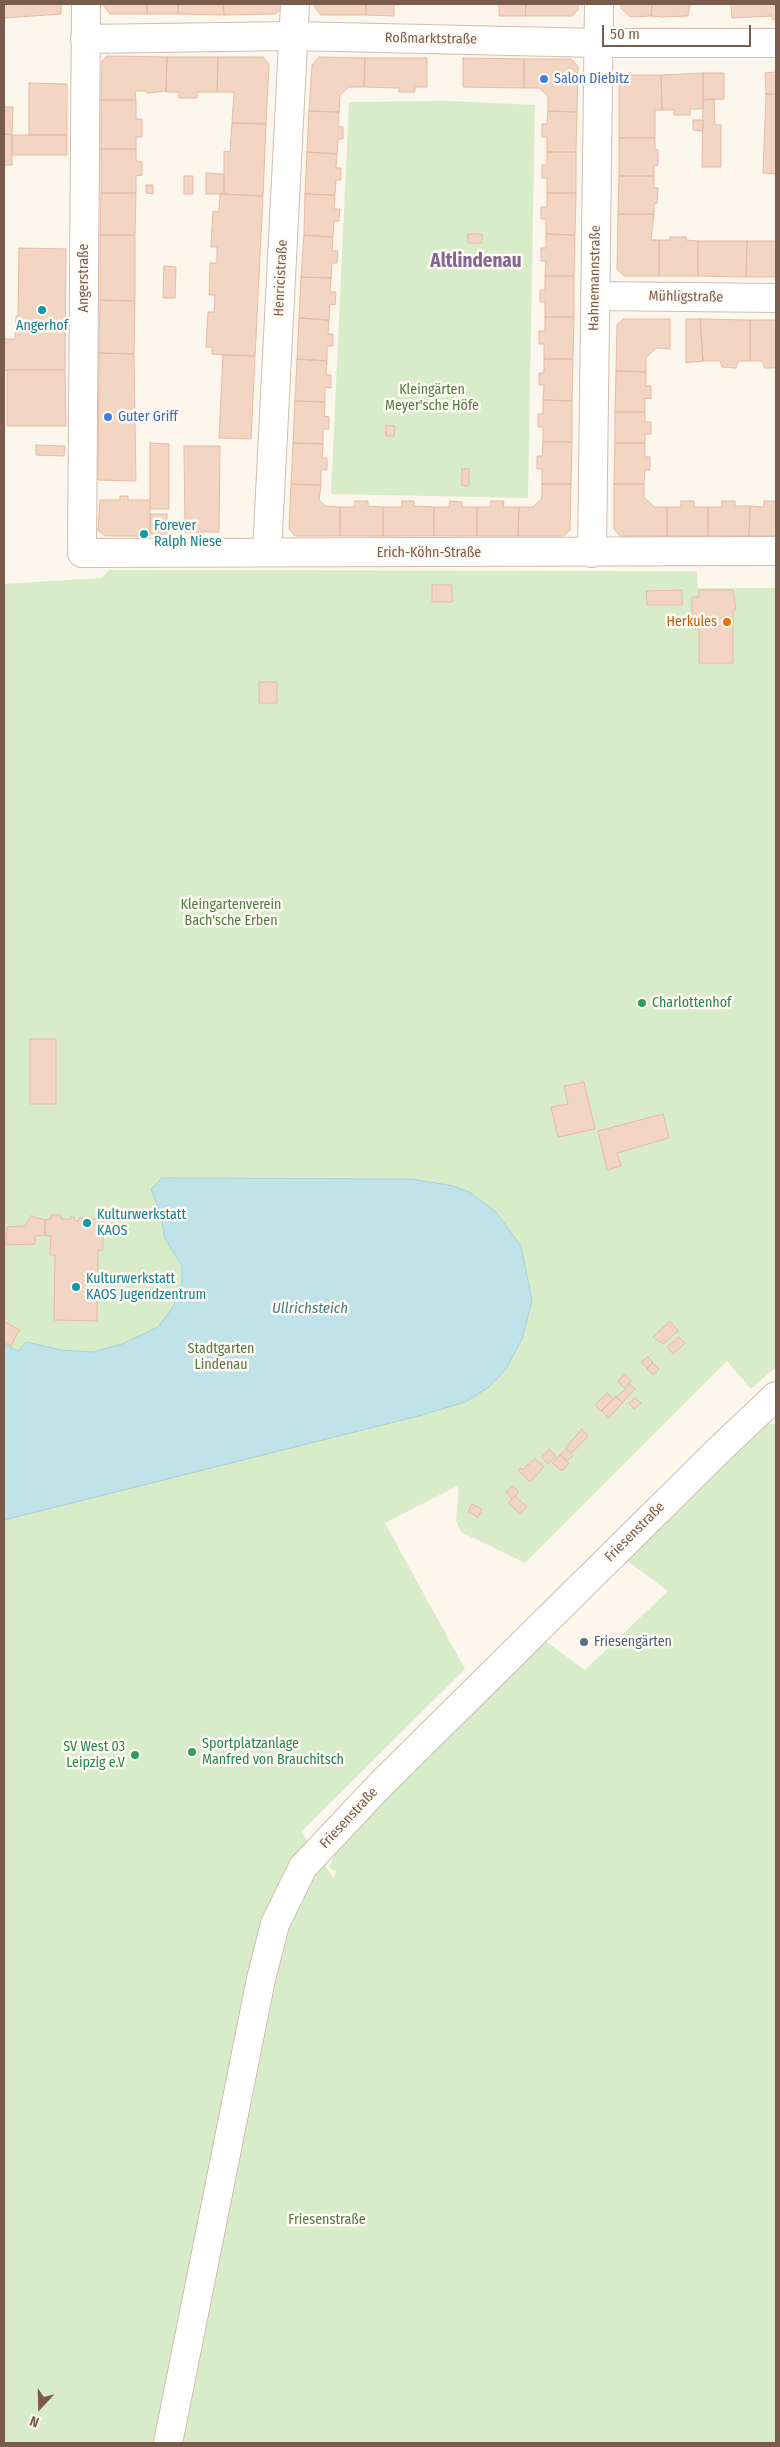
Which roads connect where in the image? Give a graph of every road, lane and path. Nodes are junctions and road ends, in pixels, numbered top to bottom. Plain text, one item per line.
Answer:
1 (86, 4) edge
2 (295, 4) edge
3 (599, 4) edge
4 (293, 36) junction
5 (85, 39) junction
6 (599, 43) junction
7 (776, 43) edge
8 (595, 296) junction
9 (776, 298) edge
10 (267, 552) junction
11 (776, 552) edge
12 (82, 553) joint
13 (592, 553) junction
14 (776, 1396) edge
15 (168, 2443) edge

1 - 5 street, Angerstraße
2 - 4 street, Henricistraße
3 - 6 street, Hahnemannstraße
4 - 5 street, Roßmarktstraße
4 - 6 street, Roßmarktstraße
4 - 10 street, Henricistraße
5 - 12 street, Angerstraße
6 - 7 street, Roßmarktstraße
6 - 8 street, Hahnemannstraße
8 - 9 street, Mühligstraße
8 - 13 street, Hahnemannstraße
10 - 12 street, Erich-Köhn-Straße
10 - 13 street, Erich-Köhn-Straße
11 - 13 street, Erich-Köhn-Straße
14 - 15 street, Friesenstraße

